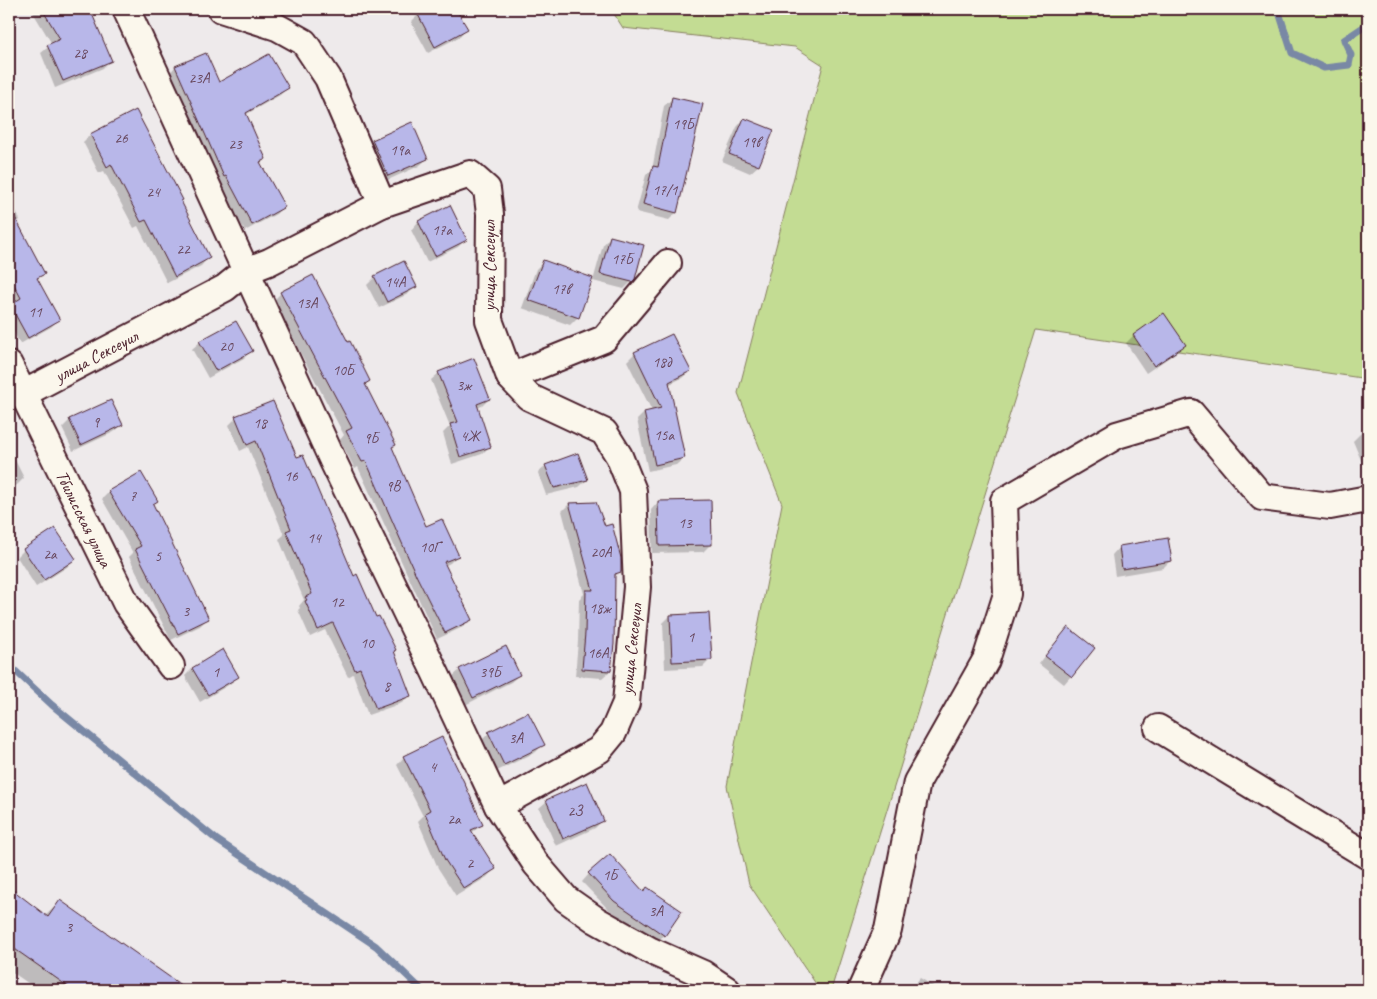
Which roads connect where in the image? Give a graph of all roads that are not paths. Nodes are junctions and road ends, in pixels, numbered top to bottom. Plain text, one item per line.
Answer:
1 (126, 9) edge
2 (221, 9) edge
3 (283, 18) edge
4 (382, 204) junction
5 (668, 263) dead end
6 (246, 271) junction
7 (9, 365) edge
8 (510, 377) junction
9 (23, 394) junction
10 (1368, 498) edge
11 (171, 666) dead end
12 (1158, 728) dead end
13 (498, 806) junction
14 (1368, 856) edge
15 (727, 990) edge
16 (861, 990) edge

1 - 6 street
2 - 3 street
3 - 4 street
4 - 6 street, улица Сексеуил
4 - 8 street, улица Сексеуил
5 - 8 street
6 - 9 street, улица Сексеуил
6 - 13 street
7 - 9 street, Тбилисская улица
8 - 13 street, улица Сексеуил
9 - 11 street, Тбилисская улица
10 - 16 street
12 - 14 street
13 - 15 street

